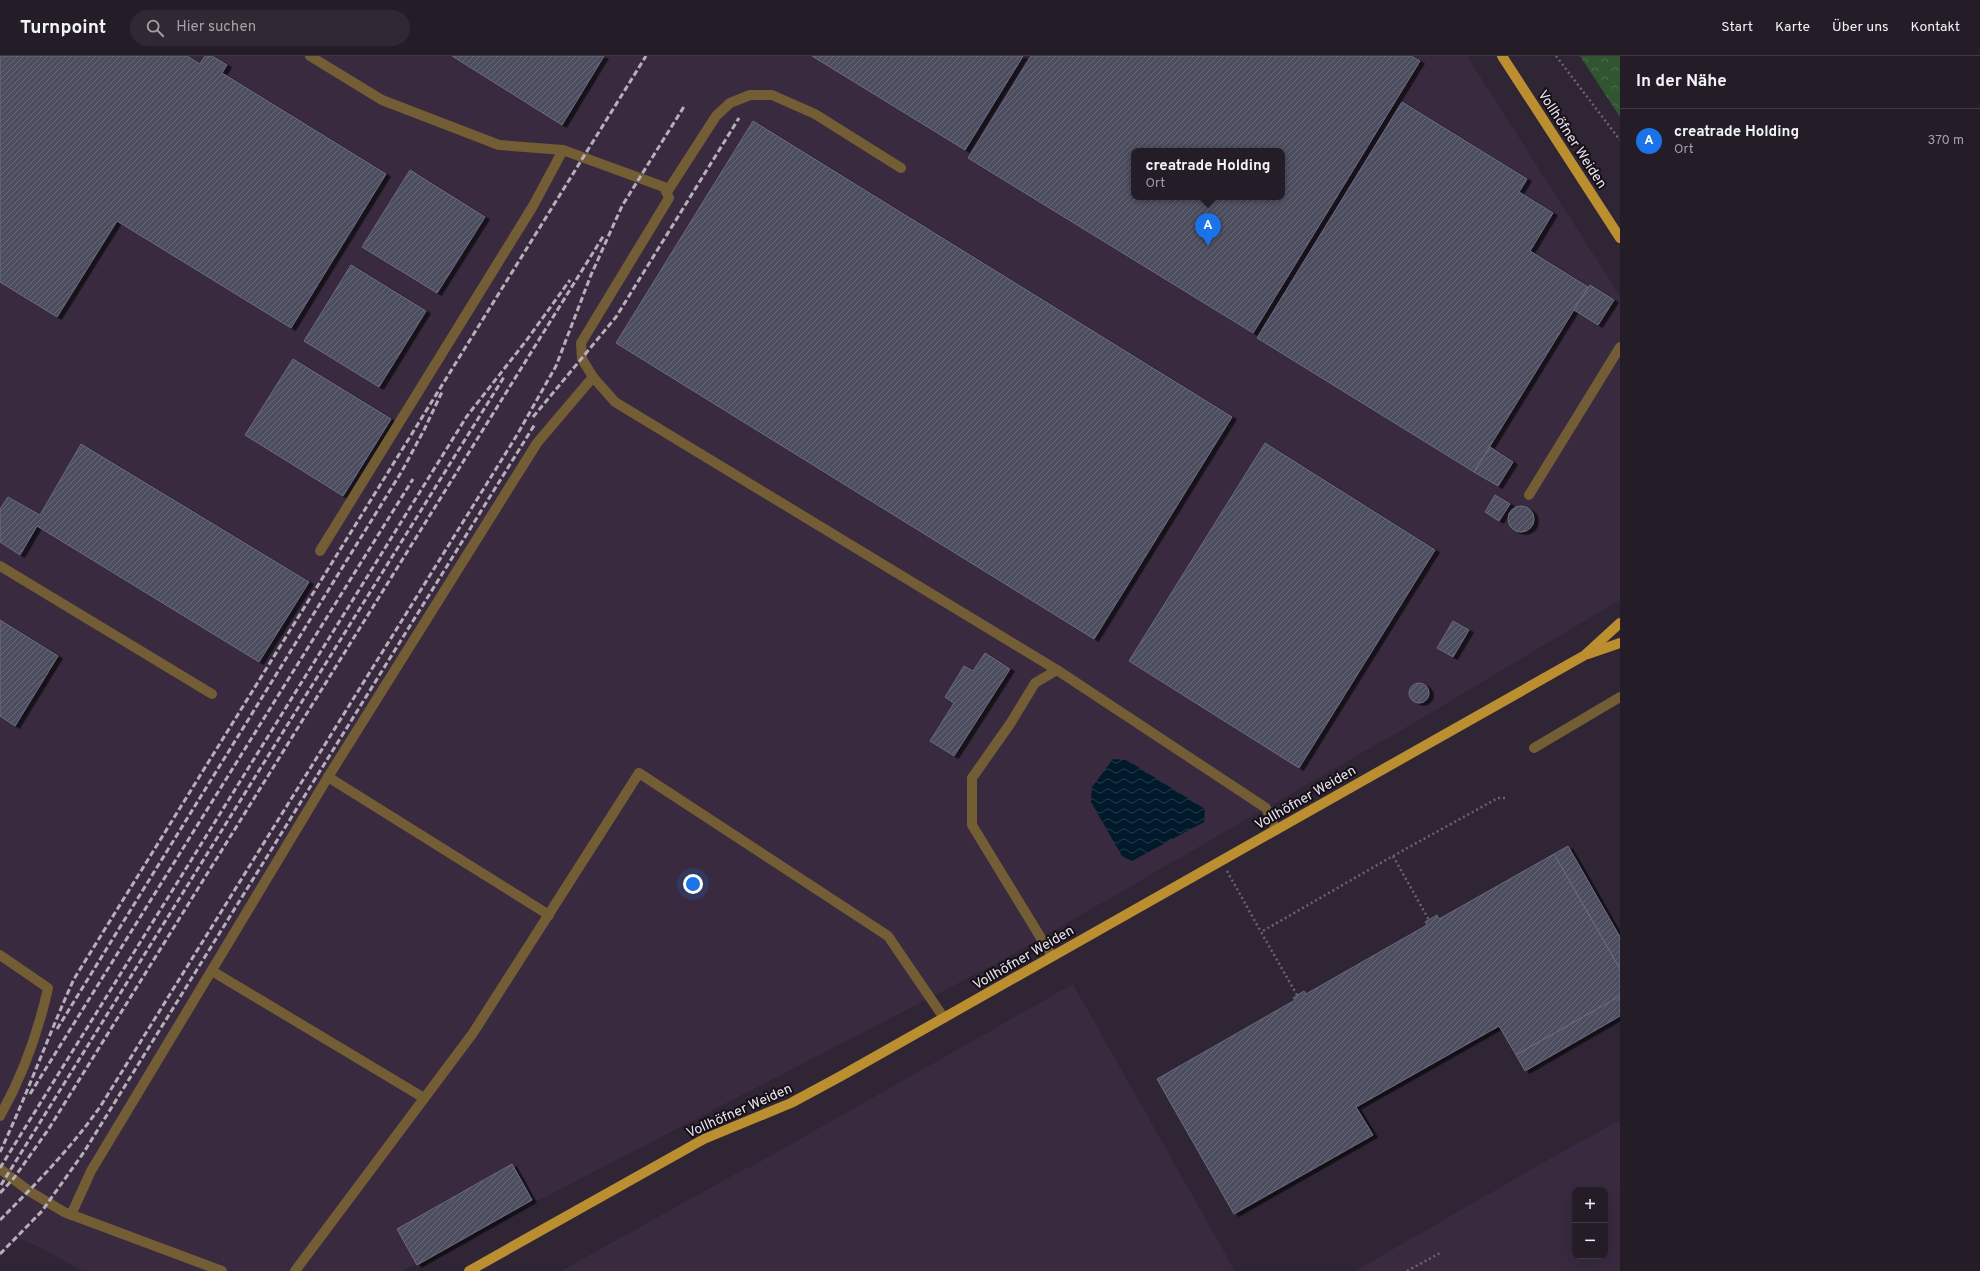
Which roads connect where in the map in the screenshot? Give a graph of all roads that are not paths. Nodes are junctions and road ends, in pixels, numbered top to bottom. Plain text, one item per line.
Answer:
1 (310, 56) edge
2 (1502, 56) edge
3 (563, 150) junction
4 (901, 168) dead end
5 (666, 192) junction
6 (1620, 238) edge
7 (1620, 347) edge
8 (593, 377) junction
9 (1529, 495) dead end
10 (320, 551) dead end
11 (0, 566) edge
12 (1620, 623) edge
13 (1620, 643) edge
14 (1585, 654) junction
15 (1057, 670) junction
16 (212, 694) dead end
17 (1620, 698) edge
18 (1534, 748) dead end
19 (328, 777) junction
20 (1276, 830) junction
21 (549, 914) junction
22 (0, 955) edge
23 (1052, 956) junction
24 (212, 971) junction
25 (944, 1018) junction
26 (424, 1098) junction
27 (0, 1116) edge
28 (0, 1169) edge
29 (71, 1214) junction
30 (222, 1271) edge
31 (295, 1271) edge
32 (469, 1271) edge

1 - 3 lane
2 - 6 main road, Vollhöfner Weiden
3 - 5 lane
3 - 10 lane
4 - 5 lane
5 - 8 lane
7 - 9 lane
8 - 15 lane
8 - 19 lane
11 - 16 lane
12 - 14 main road, Vollhöfner Weiden
13 - 14 main road, Vollhöfner Weiden
14 - 20 main road, Vollhöfner Weiden
15 - 20 lane
15 - 23 lane
17 - 18 lane
19 - 21 lane
19 - 24 lane
20 - 23 main road, Vollhöfner Weiden
21 - 25 lane
21 - 26 lane
22 - 27 lane
23 - 25 main road, Vollhöfner Weiden
24 - 26 lane
24 - 29 lane
25 - 32 main road, Vollhöfner Weiden
26 - 31 lane
28 - 29 lane
29 - 30 lane

